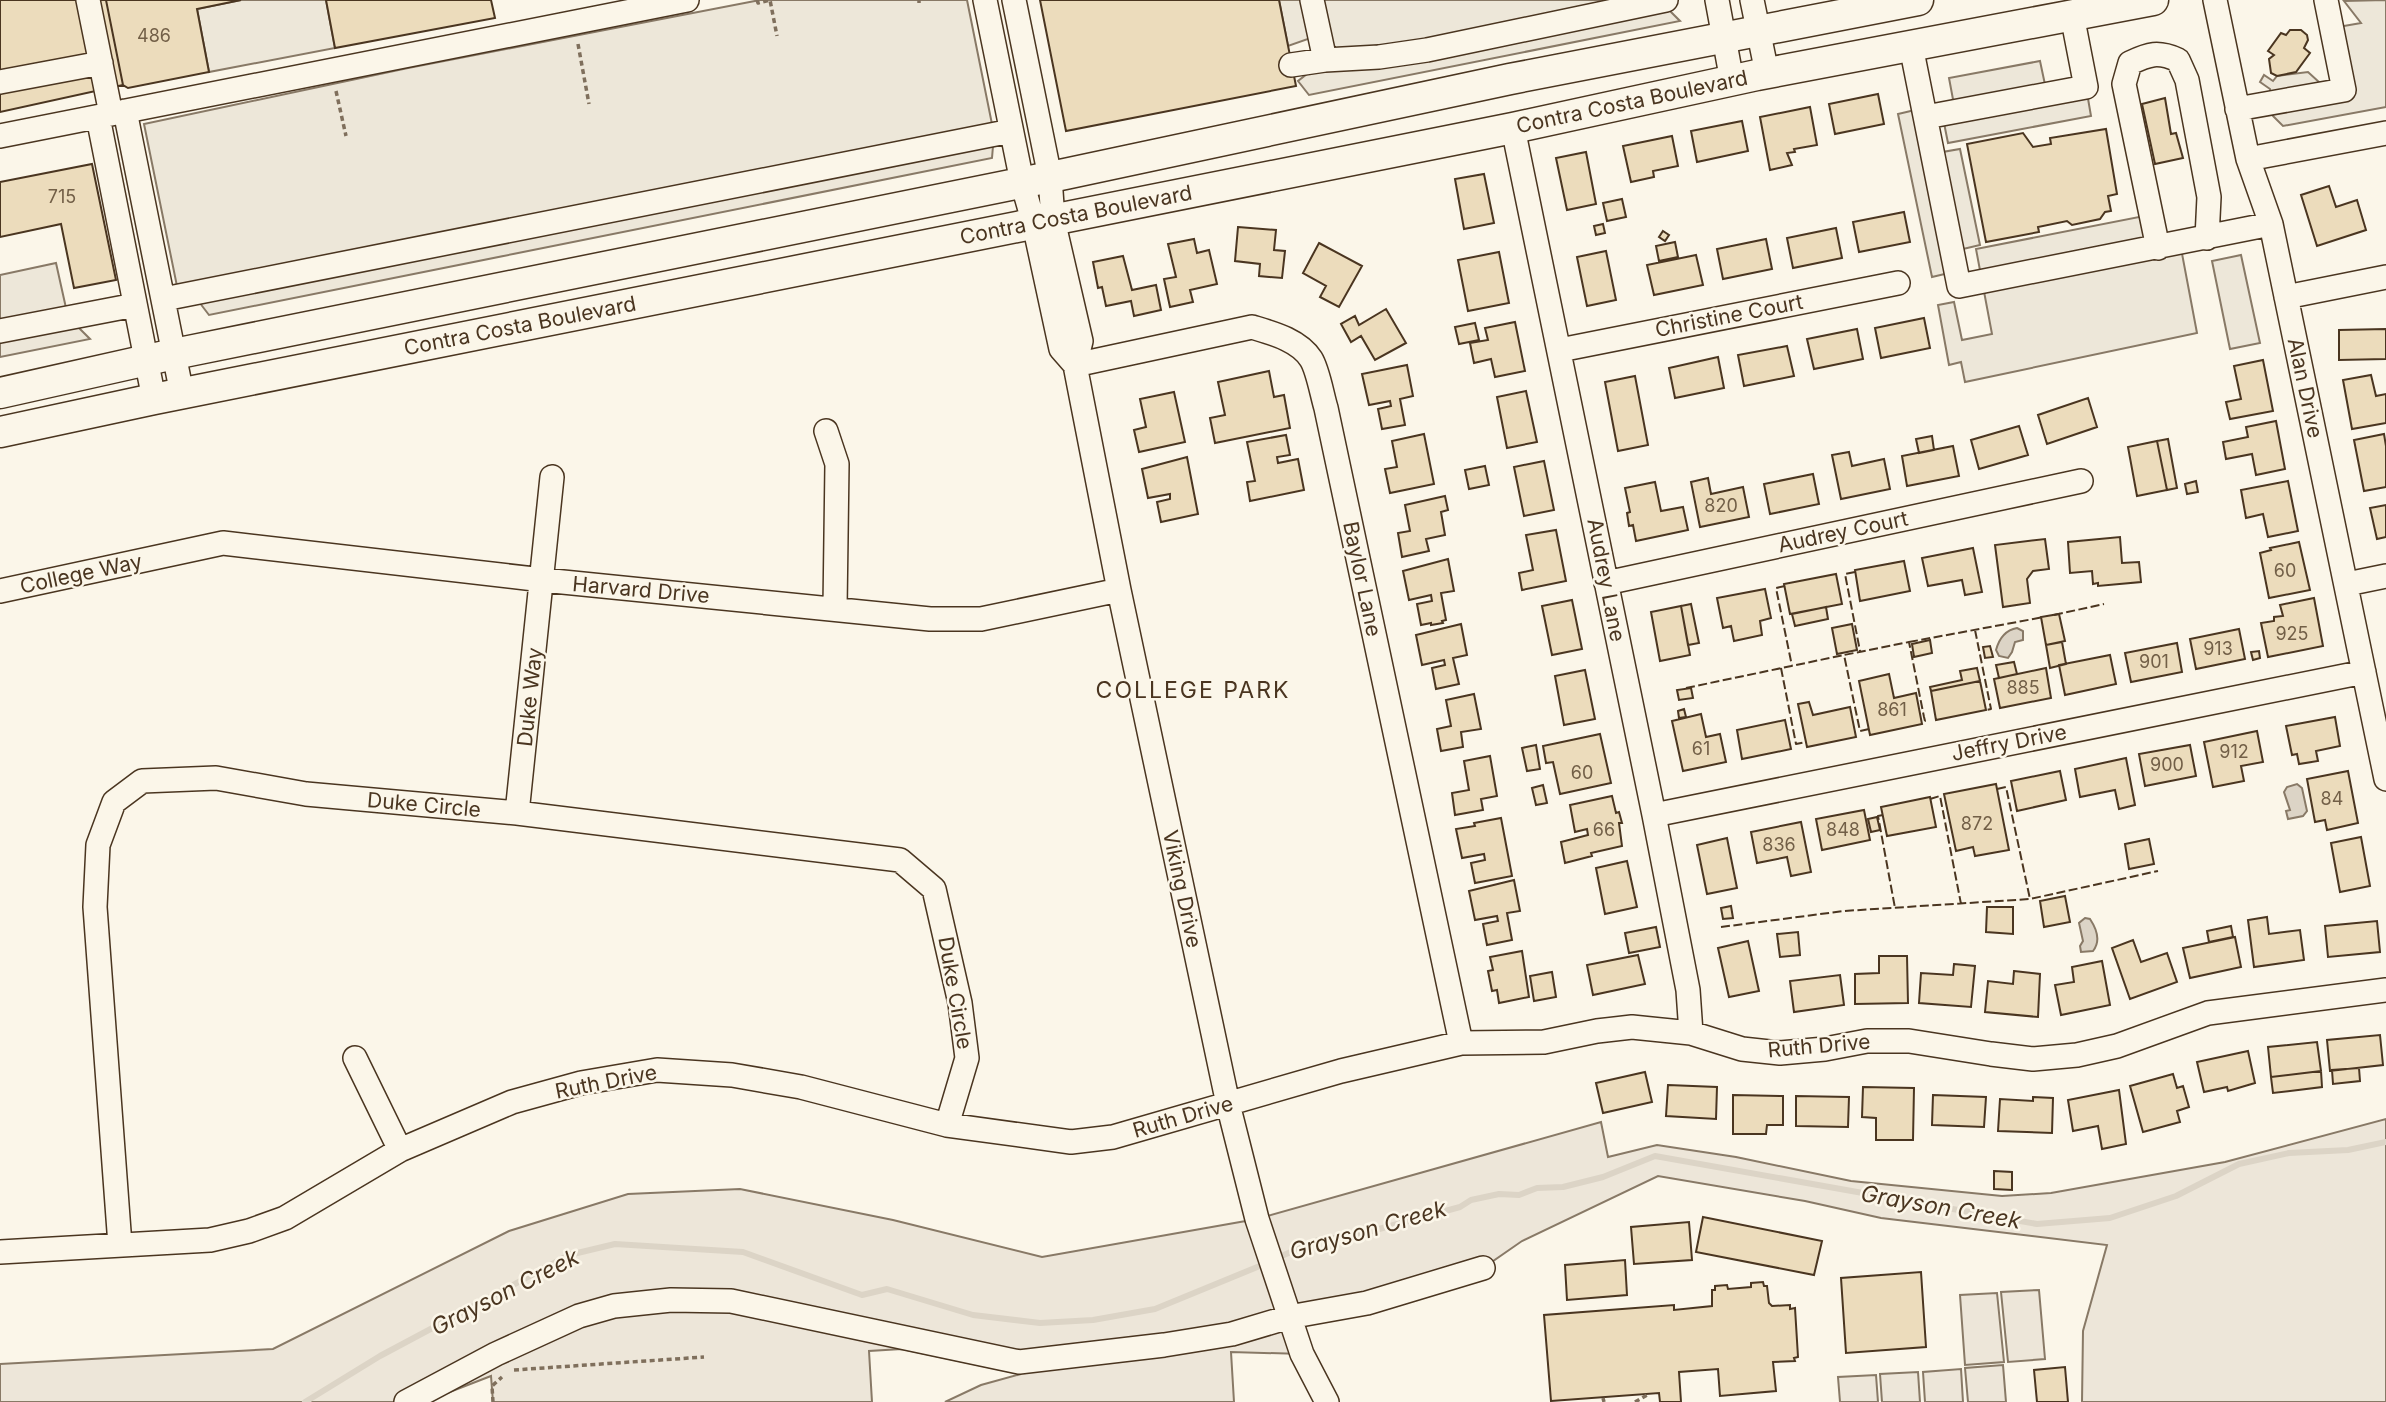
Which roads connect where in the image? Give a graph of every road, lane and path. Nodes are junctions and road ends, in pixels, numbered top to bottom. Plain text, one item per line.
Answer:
1 (88, 0) edge
2 (687, 0) edge
3 (757, 0) edge
4 (985, 0) edge
5 (1014, 0) edge
6 (1312, 0) edge
7 (1666, 0) edge
8 (1717, 0) edge
9 (1752, 0) edge
10 (1918, 0) edge
11 (2153, 0) edge
12 (2216, 0) edge
13 (2326, 0) edge
14 (2072, 15) junction
15 (1758, 31) junction
16 (777, 36) dead end
17 (1724, 38) junction
18 (1911, 46) junction
19 (1325, 60) junction
20 (101, 63) junction
21 (1292, 65) dead end
22 (1767, 73) junction
23 (1732, 81) junction
24 (0, 82) edge
25 (2237, 109) junction
26 (111, 114) junction
27 (1926, 117) junction
28 (1513, 128) junction
29 (1011, 131) junction
30 (2386, 133) edge
31 (0, 136) edge
32 (2248, 159) junction
33 (1036, 179) junction
34 (1044, 222) junction
35 (2271, 224) junction
36 (2207, 238) junction
37 (152, 245) junction
38 (2158, 248) junction
39 (124, 251) junction
40 (2386, 277) edge
41 (1898, 283) dead end
42 (2286, 297) junction
43 (164, 299) junction
44 (135, 305) junction
45 (0, 331) edge
46 (1560, 350) junction
47 (159, 357) junction
48 (1075, 365) junction
49 (0, 393) edge
50 (168, 397) junction
51 (826, 431) dead end
52 (0, 432) edge
53 (552, 477) dead end
54 (2081, 481) dead end
55 (163, 556) joint
56 (2386, 576) edge
57 (543, 580) junction
58 (1606, 583) junction
59 (2347, 584) junction
60 (1119, 590) junction
61 (0, 591) edge
62 (835, 608) junction
63 (2364, 672) junction
64 (2386, 779) edge
65 (517, 813) junction
66 (1654, 815) junction
67 (2386, 990) edge
68 (1690, 1033) junction
69 (1461, 1043) junction
70 (355, 1058) dead end
71 (1228, 1104) junction
72 (947, 1125) junction
73 (400, 1150) junction
74 (120, 1245) junction
75 (0, 1252) edge
76 (1483, 1268) dead end
77 (1288, 1312) junction
78 (704, 1357) dead end
79 (1649, 1394) dead end
80 (407, 1402) edge
81 (493, 1402) edge
82 (1327, 1402) edge
83 (1635, 1402) edge

1 - 20 street
2 - 26 street
3 - 16 path
4 - 29 street
5 - 33 street
6 - 19 street
7 - 19 street
8 - 17 street
9 - 15 street
10 - 15 main road, Contra Costa Boulevard
11 - 14 main road, Contra Costa Boulevard
12 - 25 street, Alan Drive
13 - 25 street
14 - 18 main road, Contra Costa Boulevard
14 - 27 street
15 - 17 main road, Contra Costa Boulevard
15 - 22 street
17 - 23 street
17 - 33 main road, Contra Costa Boulevard
18 - 22 main road, Contra Costa Boulevard
18 - 27 street
19 - 21 street
20 - 24 street
20 - 26 street
22 - 23 main road, Contra Costa Boulevard
23 - 28 main road, Contra Costa Boulevard
25 - 32 street, Alan Drive
26 - 31 street
26 - 37 street
26 - 39 street
27 - 38 street
28 - 34 main road, Contra Costa Boulevard
28 - 46 street, Audrey Lane
29 - 33 street
29 - 43 street
30 - 32 street
32 - 35 street, Alan Drive
33 - 34 street, Viking Drive
33 - 47 main road, Contra Costa Boulevard
34 - 48 street, Viking Drive
34 - 50 main road, Contra Costa Boulevard
35 - 36 street
35 - 42 street, Alan Drive
36 - 38 street
36 - 38 street
37 - 39 street
37 - 43 street
39 - 44 street
40 - 42 street
41 - 46 street, Christine Court
42 - 59 street, Alan Drive
43 - 47 street
44 - 45 street
44 - 47 street
46 - 58 street, Audrey Lane
47 - 49 main road, Contra Costa Boulevard
47 - 50 street
48 - 60 street, Viking Drive
48 - 69 street, Baylor Lane
50 - 52 main road, Contra Costa Boulevard
51 - 62 street
53 - 57 street, Duke Way
54 - 58 street, Audrey Court
55 - 57 street, Harvard Drive
55 - 61 street, College Way
56 - 59 street
57 - 62 street, Harvard Drive
57 - 65 street, Duke Way
58 - 66 street, Audrey Lane
59 - 63 street, Alan Drive
60 - 62 street, Harvard Drive
60 - 71 street, Viking Drive
63 - 64 street, Alan Drive
63 - 66 street, Jeffry Drive
65 - 72 street, Duke Circle
65 - 74 street, Duke Circle
66 - 68 street, Audrey Lane
67 - 68 street, Ruth Drive
68 - 69 street, Ruth Drive
69 - 71 street, Ruth Drive
70 - 73 street
71 - 72 street, Ruth Drive
71 - 77 street, Viking Drive
72 - 73 street, Ruth Drive
73 - 74 street, Ruth Drive
74 - 75 street, Ruth Drive
76 - 77 street
77 - 80 street
77 - 82 street, Viking Drive
78 - 81 path
79 - 83 path

